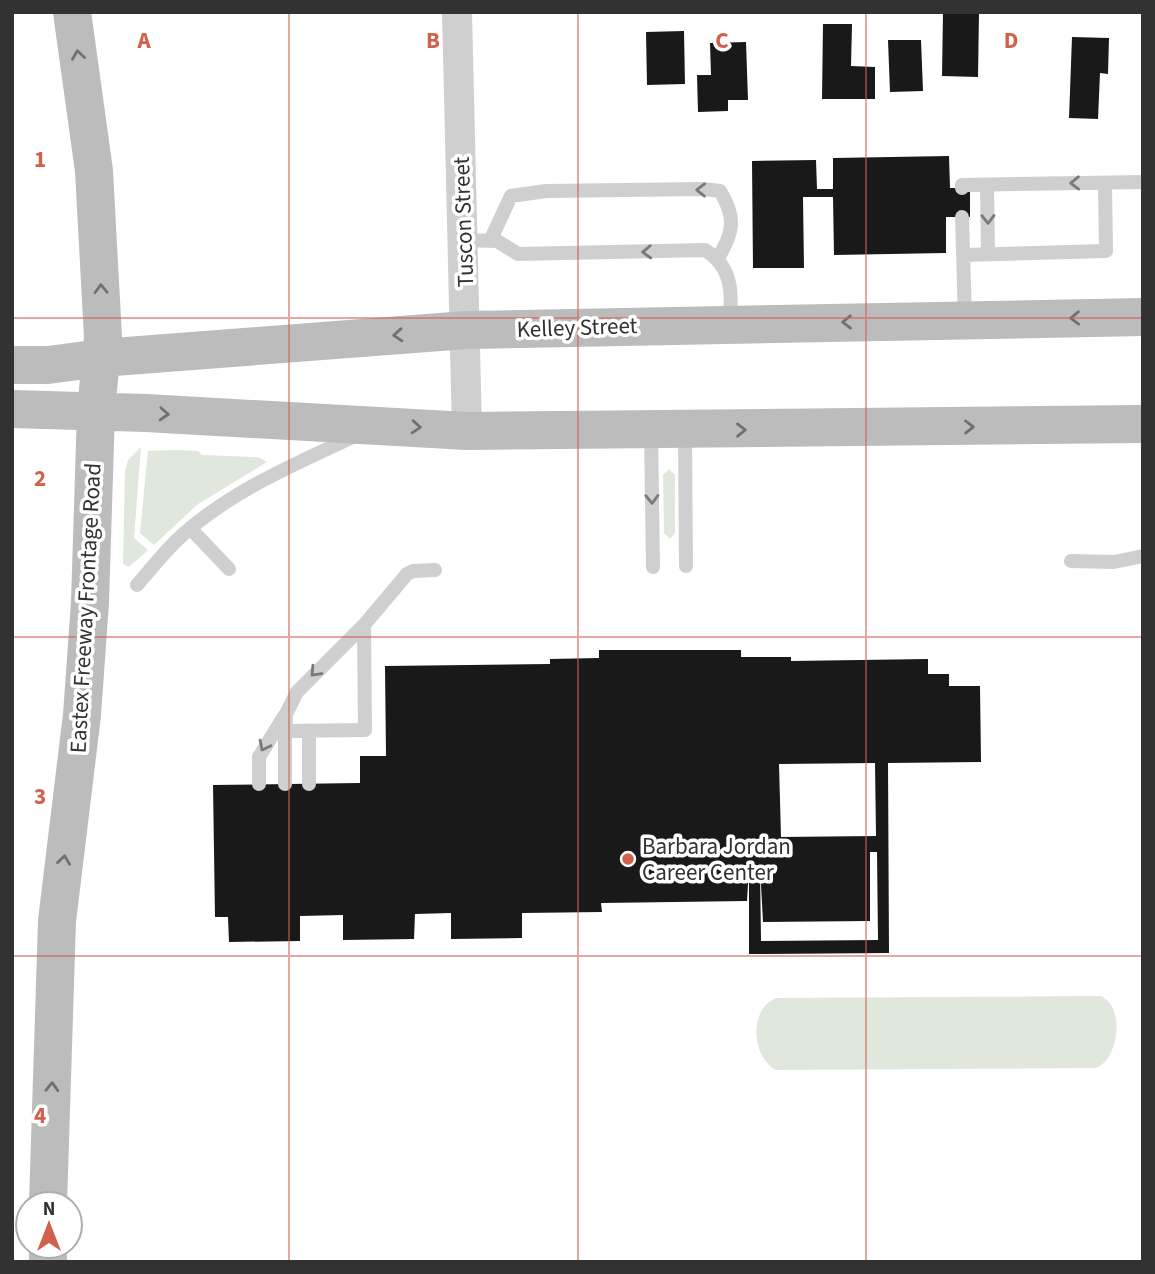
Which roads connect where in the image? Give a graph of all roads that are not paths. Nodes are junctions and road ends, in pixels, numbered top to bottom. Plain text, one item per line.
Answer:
1 (72, 12) edge
2 (457, 12) edge
3 (1143, 182) edge
4 (1105, 183) junction
5 (987, 185) junction
6 (962, 188) dead end
7 (962, 216) dead end
8 (477, 240) junction
9 (988, 253) junction
10 (963, 255) junction
11 (719, 258) junction
12 (1143, 317) edge
13 (965, 320) junction
14 (729, 323) junction
15 (466, 330) junction
16 (101, 358) junction
17 (30, 365) edge
18 (30, 409) edge
19 (96, 411) junction
20 (1143, 424) edge
21 (379, 425) junction
22 (467, 431) junction
23 (668, 431) junction
24 (190, 528) junction
25 (1143, 556) edge
26 (1071, 561) dead end
27 (686, 566) dead end
28 (653, 567) dead end
29 (229, 569) dead end
30 (435, 570) dead end
31 (137, 585) dead end
32 (364, 625) junction
33 (286, 714) junction
34 (285, 731) junction
35 (309, 731) junction
36 (259, 784) dead end
37 (285, 784) dead end
38 (309, 784) dead end
39 (48, 1190) edge

16 -> 1 main road, Eastex Freeway Frontage Road
2 - 8 street, Tuscon Street
3 - 4 lane
4 -> 5 lane
4 - 9 lane
5 - 6 lane
5 -> 9 lane
7 - 10 lane
11 -> 8 lane
11 -> 8 lane
8 - 15 street, Tuscon Street
9 - 10 lane
10 - 13 lane
11 - 14 lane
12 -> 13 main road, Kelley Street
13 -> 14 main road, Kelley Street
14 - 15 main road, Kelley Street
15 -> 16 main road, Kelley Street
15 - 22 street, Tuscon Street
16 - 17 main road, Kelley Street
16 - 19 main road, Eastex Freeway Frontage Road
18 - 19 main road
19 -> 21 main road
39 -> 19 main road, Eastex Freeway Frontage Road
23 -> 20 main road
21 -> 22 main road
21 - 24 lane
22 - 23 main road
23 - 27 lane
23 -> 28 lane
24 - 29 lane
24 - 31 lane
25 - 26 lane
30 - 32 lane
32 -> 33 lane
32 - 35 lane
33 - 34 lane
33 -> 36 lane
34 - 35 lane
34 - 37 lane
35 - 38 lane

